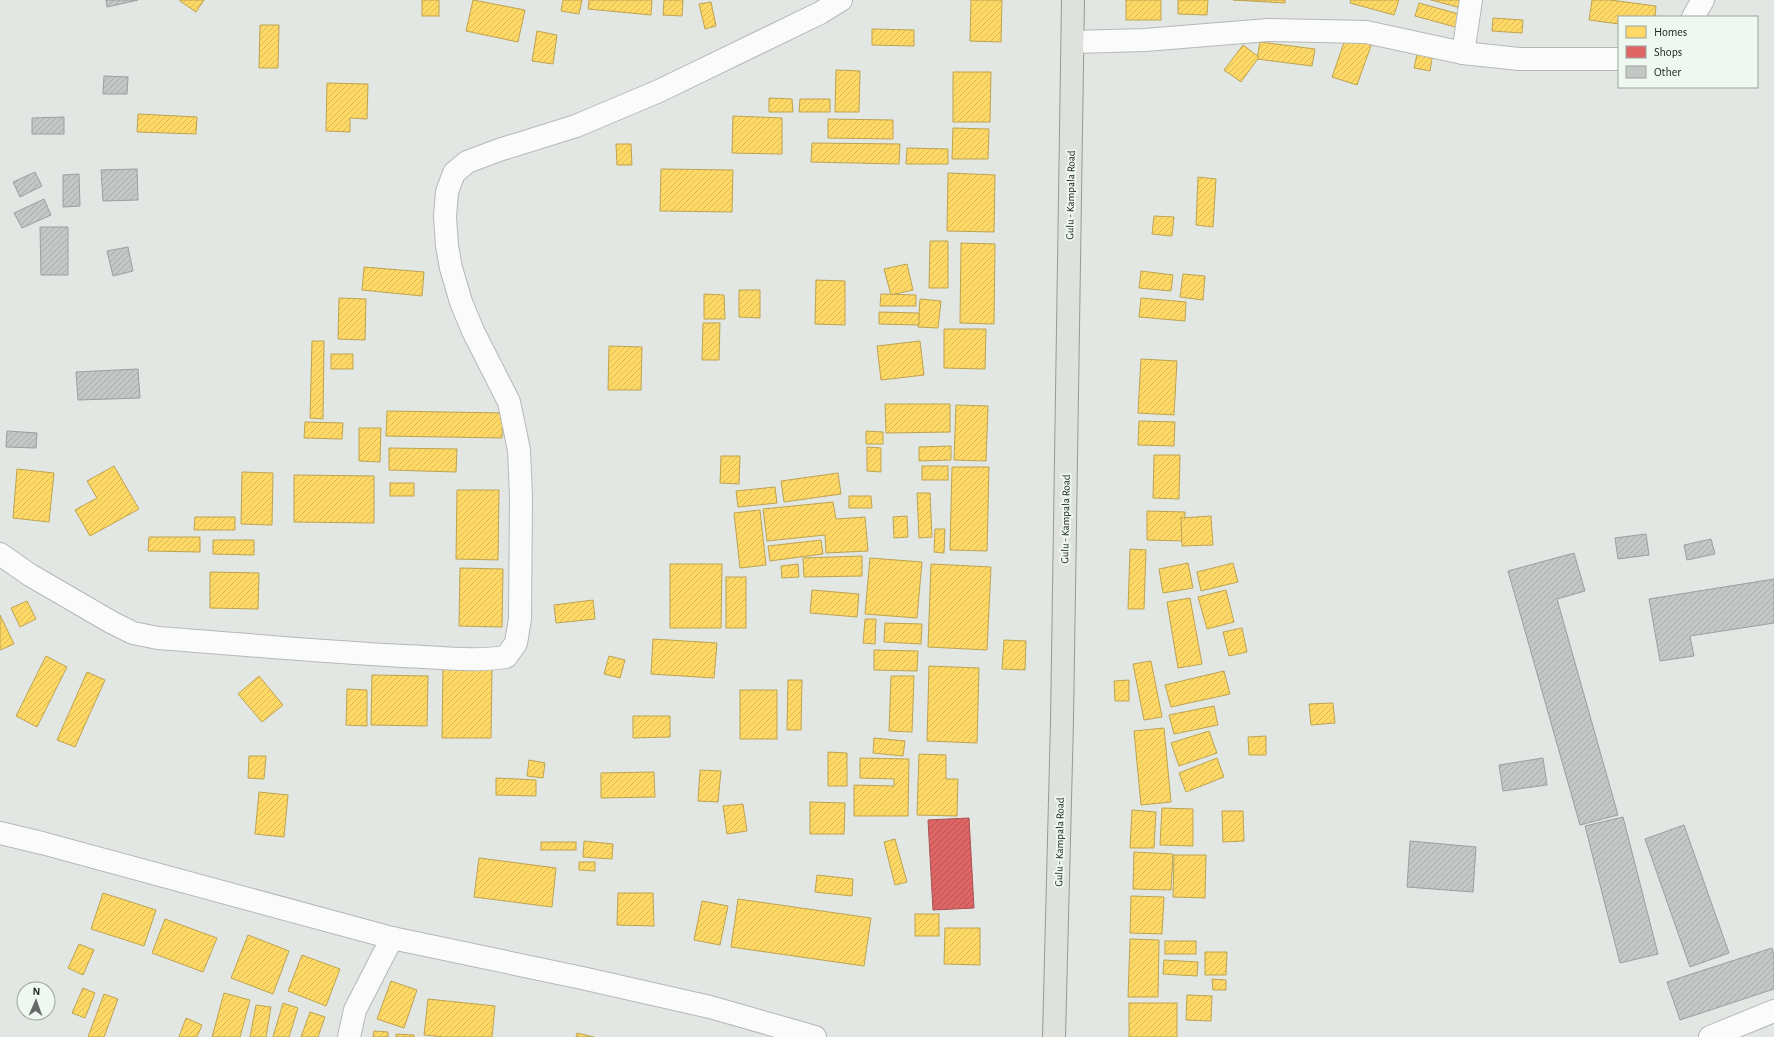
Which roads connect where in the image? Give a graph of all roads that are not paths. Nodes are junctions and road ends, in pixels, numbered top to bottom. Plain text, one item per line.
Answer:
1 (840, 0) edge
2 (1073, 0) edge
3 (1471, 0) edge
4 (1703, 0) edge
5 (1694, 16) edge
6 (1072, 42) junction
7 (1463, 53) junction
8 (1618, 59) edge
9 (0, 554) edge
10 (0, 833) edge
11 (392, 938) junction
12 (1774, 1011) edge
13 (349, 1037) edge
14 (815, 1037) edge
15 (1054, 1037) edge
16 (1710, 1037) edge

1 - 9 street
2 - 6 main road, Gulu - Kampala Road
3 - 7 street
4 - 5 street
6 - 7 street
6 - 15 main road, Gulu - Kampala Road
7 - 8 street
10 - 11 street
11 - 13 street
11 - 14 street
12 - 16 street

